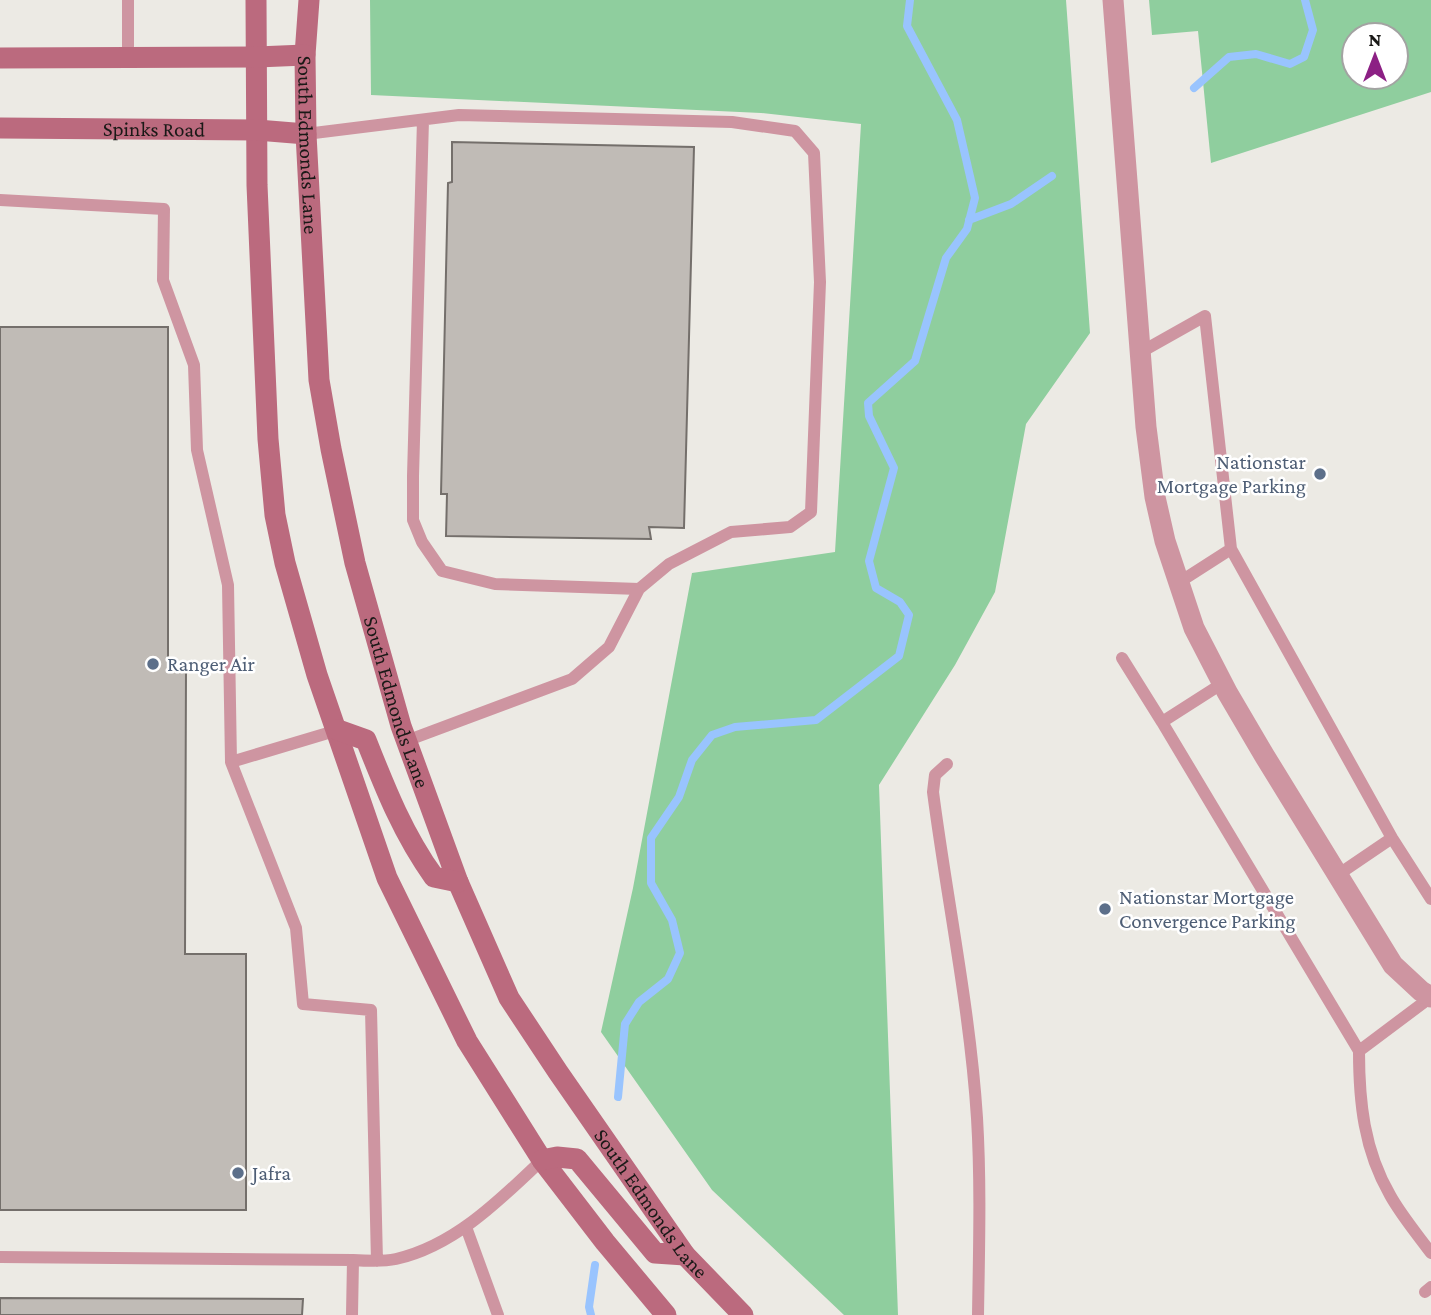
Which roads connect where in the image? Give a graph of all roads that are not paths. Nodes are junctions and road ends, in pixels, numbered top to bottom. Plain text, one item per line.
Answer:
1 (128, 0) edge
2 (256, 0) edge
3 (309, 0) edge
4 (1113, 0) edge
5 (305, 55) junction
6 (128, 57) junction
7 (257, 57) junction
8 (0, 58) edge
9 (423, 120) junction
10 (0, 128) edge
11 (257, 130) junction
12 (306, 134) junction
13 (0, 200) edge
14 (1141, 352) junction
15 (1231, 549) junction
16 (1178, 583) junction
17 (639, 589) junction
18 (1122, 658) dead end
19 (1223, 683) junction
20 (1163, 722) junction
21 (338, 730) junction
22 (406, 741) junction
23 (231, 762) junction
24 (947, 764) dead end
25 (1392, 838) junction
26 (1339, 874) junction
27 (458, 882) junction
28 (1431, 899) edge
29 (1431, 997) edge
30 (1359, 1051) junction
31 (542, 1160) junction
32 (466, 1227) junction
33 (1431, 1253) edge
34 (685, 1255) junction
35 (0, 1257) edge
36 (353, 1260) junction
37 (377, 1261) junction
38 (352, 1315) edge
39 (498, 1315) edge
40 (666, 1315) edge
41 (743, 1315) edge
42 (978, 1315) edge

1 - 6 lane
2 - 7 main road
3 - 5 main road, South Edmonds Lane
4 - 14 street
5 - 7 main road
5 - 12 main road, South Edmonds Lane
6 - 7 main road
6 - 8 main road
7 - 11 main road
9 - 12 lane
9 - 17 lane
9 - 17 lane
10 - 11 main road, Spinks Road
11 - 12 main road, Spinks Road
11 - 21 main road
12 - 22 main road, South Edmonds Lane
13 - 23 lane
14 - 15 lane
14 - 16 street
15 - 16 lane
15 - 25 lane
16 - 19 street
17 - 22 lane
18 - 20 lane
19 - 20 lane
19 - 26 street
20 - 30 lane
21 - 23 lane
21 - 27 main road
21 - 31 main road
22 - 27 main road, South Edmonds Lane
23 - 37 lane
24 - 42 lane
25 - 26 lane
25 - 28 lane
26 - 29 street
27 - 34 main road, South Edmonds Lane
29 - 30 lane
30 - 33 lane
31 - 32 lane
31 - 34 main road
31 - 40 main road
32 - 37 lane
32 - 39 lane
34 - 41 main road, South Edmonds Lane
35 - 36 lane
36 - 37 lane
36 - 38 lane

